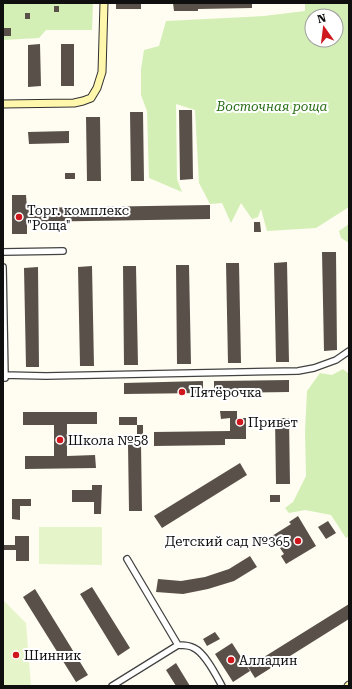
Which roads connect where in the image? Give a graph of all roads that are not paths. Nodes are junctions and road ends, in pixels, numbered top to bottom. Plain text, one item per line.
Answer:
1 (104, 3) edge
2 (3, 104) edge
3 (63, 251) dead end
4 (3, 252) edge
5 (3, 267) edge
6 (349, 351) edge
7 (4, 376) edge
8 (126, 559) dead end
9 (178, 645) junction
10 (112, 686) edge
11 (222, 686) edge

1 - 2 main road
3 - 4 street
5 - 7 street
6 - 7 street
8 - 9 street
9 - 10 street
9 - 11 street

